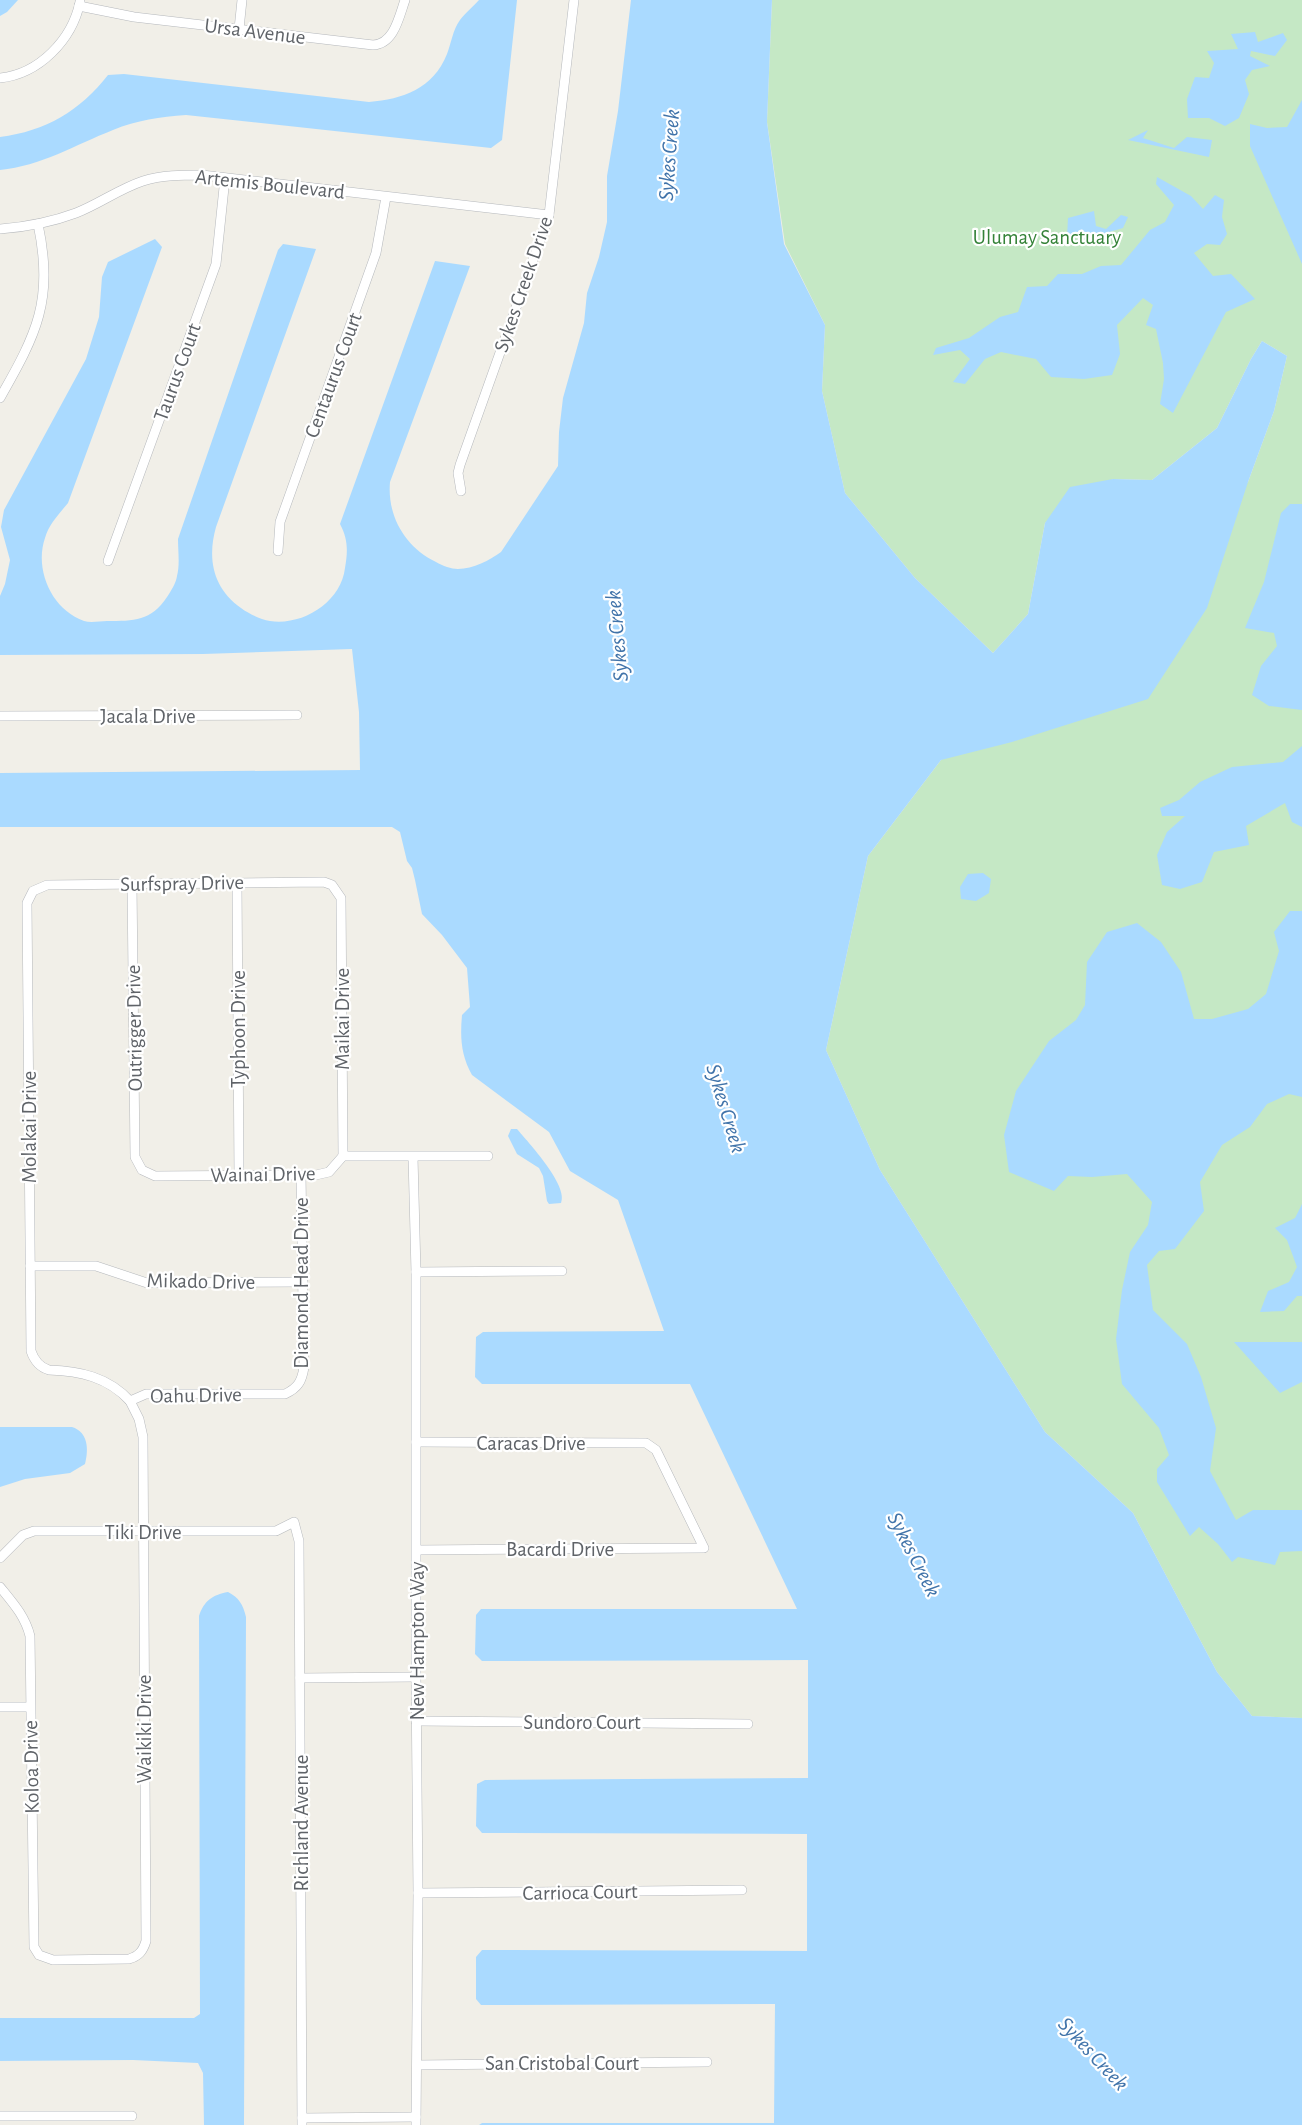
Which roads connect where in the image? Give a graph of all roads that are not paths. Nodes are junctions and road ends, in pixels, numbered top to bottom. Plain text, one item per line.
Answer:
1 (242, 0) edge
2 (405, 0) edge
3 (574, 0) edge
4 (80, 3) edge
5 (239, 29) junction
6 (0, 78) edge
7 (225, 178) junction
8 (386, 197) junction
9 (549, 215) junction
10 (38, 224) junction
11 (0, 229) edge
12 (0, 398) edge
13 (461, 491) dead end
14 (278, 551) dead end
15 (108, 561) dead end
16 (297, 715) dead end
17 (0, 716) edge
18 (237, 883) junction
19 (132, 884) junction
20 (332, 885) joint
21 (33, 891) joint
22 (344, 1156) junction
23 (488, 1156) dead end
24 (413, 1157) junction
25 (142, 1170) joint
26 (240, 1175) junction
27 (301, 1175) junction
28 (30, 1266) junction
29 (562, 1271) dead end
30 (416, 1272) junction
31 (303, 1282) junction
32 (37, 1363) joint
33 (295, 1389) joint
34 (130, 1401) junction
35 (416, 1442) junction
36 (294, 1522) joint
37 (143, 1532) junction
38 (704, 1548) joint
39 (417, 1550) junction
40 (0, 1558) edge
41 (0, 1587) edge
42 (416, 1677) junction
43 (300, 1678) junction
44 (0, 1707) edge
45 (30, 1707) junction
46 (417, 1721) junction
47 (748, 1724) dead end
48 (742, 1890) dead end
49 (418, 1893) junction
50 (39, 1955) joint
51 (707, 2062) dead end
52 (417, 2065) junction
53 (0, 2116) edge
54 (132, 2116) dead end
55 (302, 2121) edge
56 (416, 2121) edge

1 - 5 street
2 - 5 street, Ursa Avenue
3 - 9 street, Sykes Creek Drive
4 - 5 street, Ursa Avenue
4 - 6 street
7 - 8 street, Artemis Boulevard
7 - 10 street, Artemis Boulevard
7 - 15 street, Taurus Court
8 - 9 street, Artemis Boulevard
8 - 14 street, Centaurus Court
9 - 13 street, Sykes Creek Drive
10 - 11 street, Artemis Boulevard
10 - 12 street
16 - 17 street, Jacala Drive
18 - 19 street, Surfspray Drive
18 - 20 street, Surfspray Drive
18 - 26 street, Typhoon Drive
19 - 21 street, Surfspray Drive
19 - 25 street, Outrigger Drive
20 - 22 street, Maikai Drive
21 - 28 street, Molakai Drive
22 - 24 street, Wainai Drive
22 - 27 street, Wainai Drive
23 - 24 street, Wainai Drive
24 - 30 street, New Hampton Way
25 - 26 street, Wainai Drive
26 - 27 street, Wainai Drive
27 - 31 street, Diamond Head Drive
28 - 31 street, Mikado Drive
28 - 32 street, Molakai Drive
29 - 30 street
30 - 35 street, New Hampton Way
31 - 33 street, Diamond Head Drive
32 - 34 street, Oahu Drive
33 - 34 street, Oahu Drive
34 - 37 street, Waikiki Drive
35 - 38 street, Caracas Drive
35 - 39 street, New Hampton Way
36 - 37 street, Tiki Drive
36 - 43 street, Richland Avenue
37 - 40 street, Tiki Drive
37 - 50 street, Waikiki Drive
38 - 39 street, Bacardi Drive
39 - 42 street, New Hampton Way
41 - 45 street, Koloa Drive
42 - 43 street
42 - 46 street, New Hampton Way
43 - 55 street, Richland Avenue
44 - 45 street
45 - 50 street, Koloa Drive
46 - 47 street, Sundoro Court
46 - 49 street, New Hampton Way
48 - 49 street, Carrioca Court
49 - 52 street, New Hampton Way
51 - 52 street, San Cristobal Court
52 - 56 street, New Hampton Way
53 - 54 street
55 - 56 street

